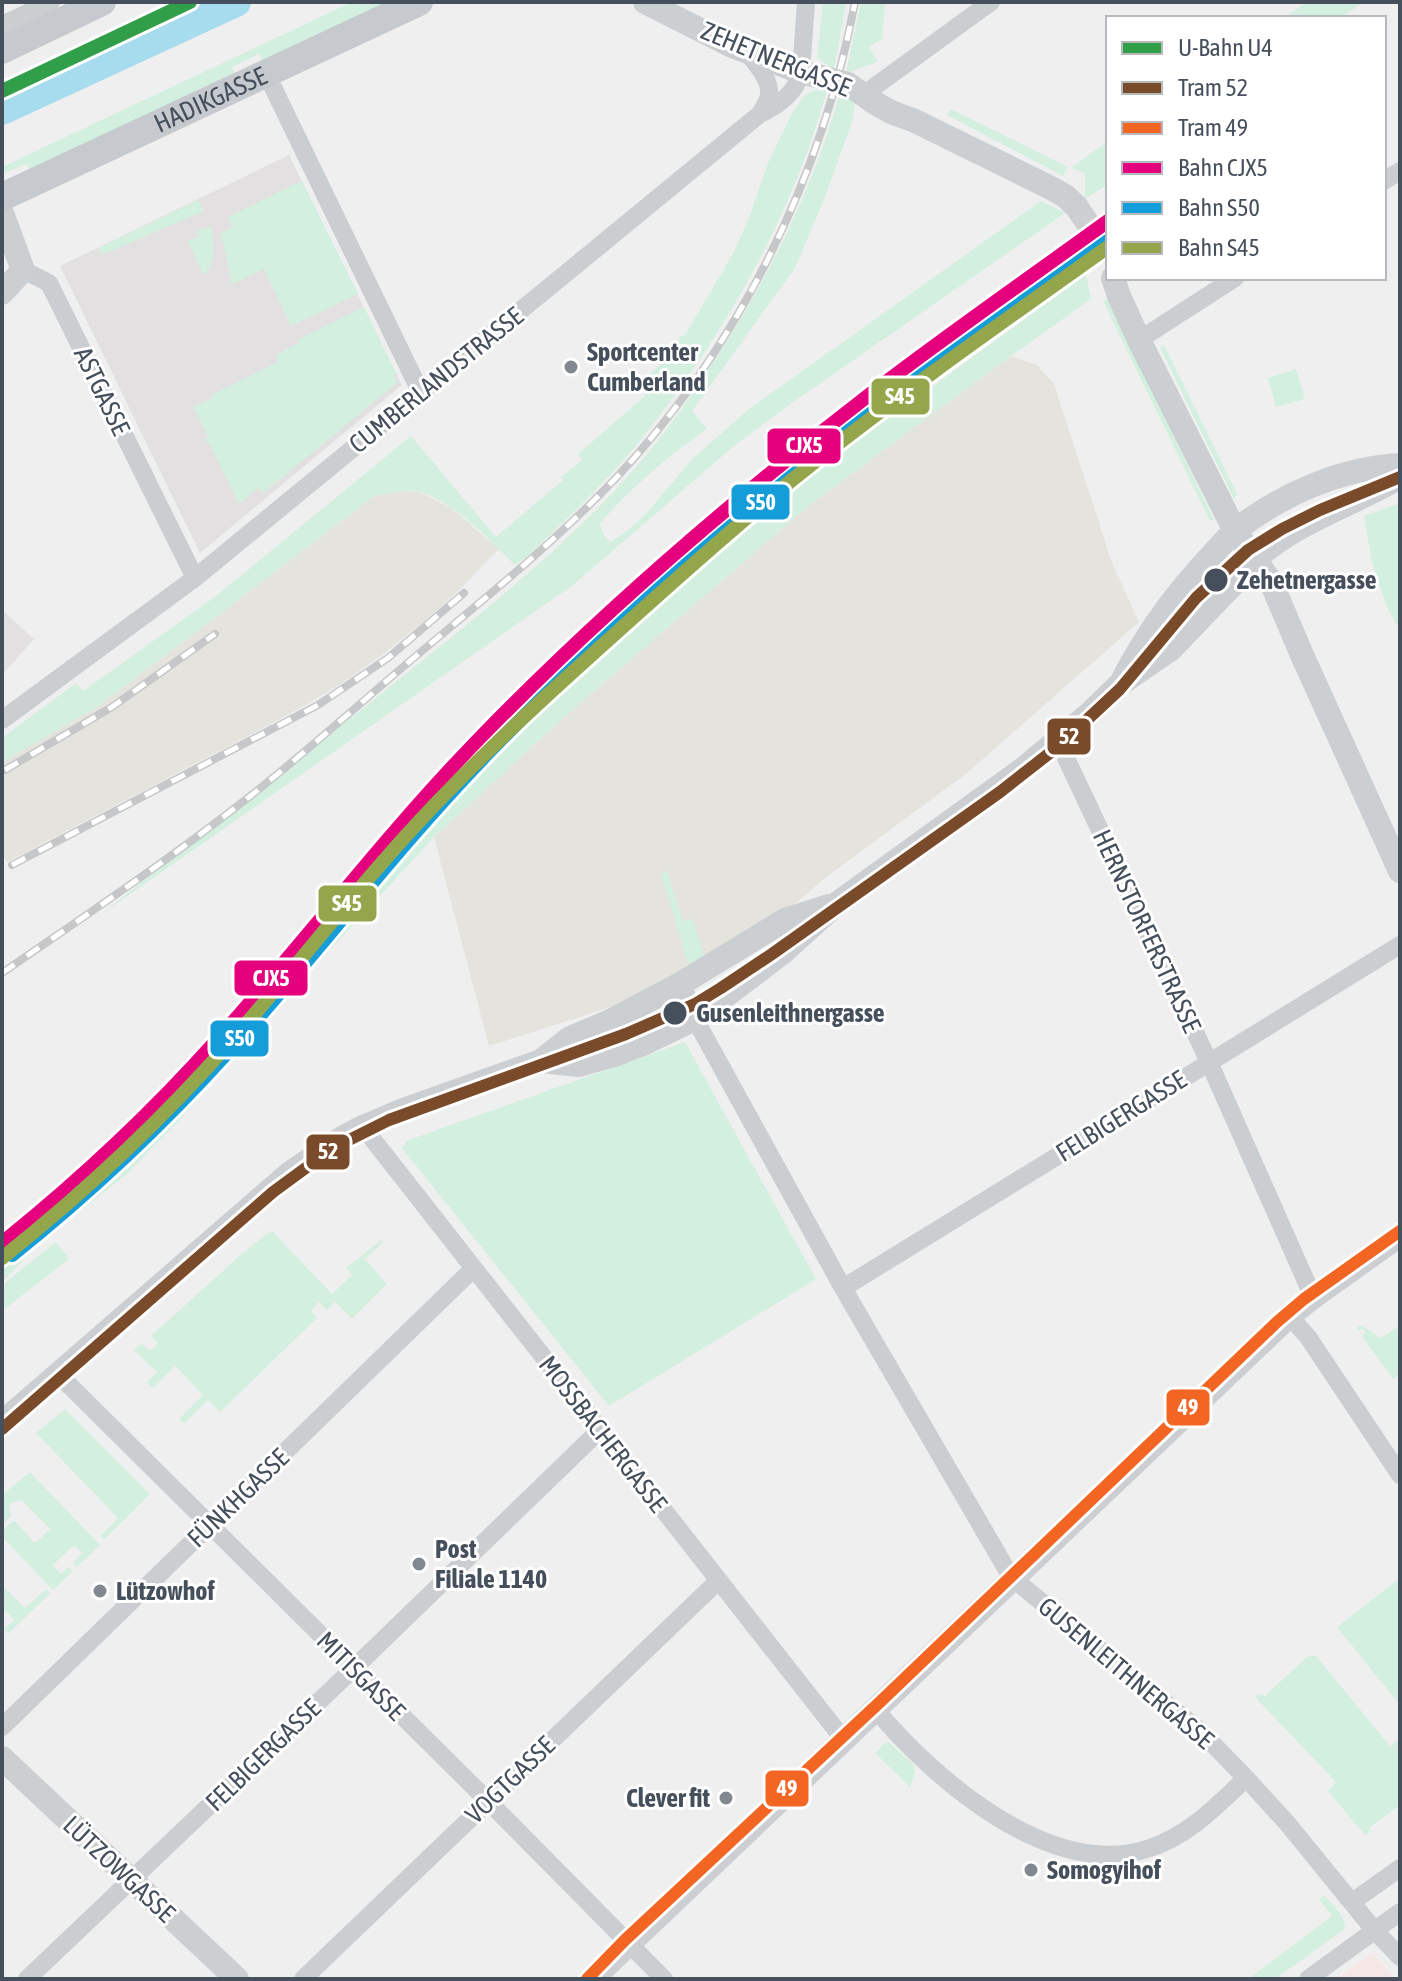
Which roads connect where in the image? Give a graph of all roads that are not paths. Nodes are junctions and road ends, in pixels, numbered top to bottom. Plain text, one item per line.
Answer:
1 (51, 2) edge
2 (102, 2) edge
3 (419, 2) edge
4 (645, 2) edge
5 (806, 2) edge
6 (991, 2) edge
7 (2, 25) edge
8 (2, 50) edge
9 (747, 52) junction
10 (801, 72) junction
11 (266, 73) junction
12 (863, 95) junction
13 (760, 114) junction
14 (2, 197) edge
15 (1076, 206) tunnel mouth
16 (2, 213) edge
17 (23, 270) junction
18 (1114, 280) edge
19 (1231, 280) edge
20 (2, 293) edge
21 (1139, 340) junction
22 (421, 393) junction
23 (1400, 465) edge
24 (1400, 477) edge
25 (1235, 531) junction
26 (1256, 560) junction
27 (195, 578) junction
28 (1120, 684) junction
29 (2, 720) edge
30 (1058, 741) junction
31 (1400, 871) edge
32 (835, 905) junction
33 (1400, 945) edge
34 (682, 983) junction
35 (695, 1019) junction
36 (541, 1061) junction
37 (1209, 1062) junction
38 (363, 1127) junction
39 (1400, 1235) edge
40 (473, 1269) junction
41 (843, 1288) junction
42 (1313, 1297) junction
43 (1289, 1316) junction
44 (58, 1374) junction
45 (2, 1423) edge
46 (601, 1429) junction
47 (1400, 1475) edge
48 (210, 1526) junction
49 (1013, 1580) junction
50 (718, 1581) junction
51 (353, 1669) junction
52 (876, 1710) junction
53 (2, 1727) edge
54 (844, 1740) junction
55 (2, 1758) edge
56 (1246, 1778) junction
57 (488, 1801) junction
58 (1398, 1874) edge
59 (132, 1880) junction
60 (1352, 1902) junction
61 (1400, 1912) edge
62 (1375, 1931) junction
63 (628, 1943) junction
64 (1400, 1957) edge
65 (27, 1979) edge
66 (237, 1979) edge
67 (303, 1979) edge
68 (592, 1979) edge
69 (664, 1979) edge
70 (1308, 1979) edge

1 - 7 street
2 - 8 main road
3 - 11 main road, HADIKGASSE
4 - 9 main road, ZEHETNERGASSE
5 - 10 street
6 - 12 street
9 - 10 main road, ZEHETNERGASSE
9 - 13 street
10 - 12 main road, ZEHETNERGASSE
10 - 13 street, CUMBERLANDSTRASSE
11 - 14 main road, HADIKGASSE
11 - 22 street
12 - 15 main road, ZEHETNERGASSE
13 - 22 street, CUMBERLANDSTRASSE
16 - 17 main road
17 - 20 main road
17 - 27 street, ASTGASSE
18 - 21 main road
19 - 21 street
21 - 25 main road
22 - 27 street, CUMBERLANDSTRASSE
23 - 25 main road
24 - 26 main road
25 - 26 main road
25 - 28 main road
26 - 28 main road
26 - 31 main road
27 - 29 street, CUMBERLANDSTRASSE
28 - 30 main road
30 - 32 main road
30 - 37 street, HERNSTORFERSTRASSE
32 - 34 main road
32 - 35 main road
33 - 37 street, FELBIGERGASSE
34 - 35 street, GUSENLEITHNERGASSE
34 - 36 main road
35 - 36 main road
35 - 41 street, GUSENLEITHNERGASSE
36 - 38 main road
37 - 41 street, FELBIGERGASSE
37 - 42 street, HERNSTORFERSTRASSE
38 - 40 street, MOSSBACHERGASSE
38 - 44 main road
39 - 42 main road
40 - 46 street, MOSSBACHERGASSE
40 - 48 street, FÜNKHGASSE
41 - 49 street, GUSENLEITHNERGASSE
42 - 43 main road
43 - 47 street
43 - 49 main road
44 - 45 main road
44 - 48 street, MITISGASSE
46 - 50 street, MOSSBACHERGASSE
46 - 51 street, FELBIGERGASSE
48 - 51 street, MITISGASSE
48 - 53 street, FÜNKHGASSE
49 - 52 main road
49 - 56 street, GUSENLEITHNERGASSE
50 - 54 street, MOSSBACHERGASSE
50 - 57 street, VOGTGASSE
51 - 57 street, MITISGASSE
51 - 59 street, FELBIGERGASSE
52 - 54 main road
52 - 56 street
54 - 63 main road
55 - 59 main road, LÜTZOWGASSE
56 - 60 street, GUSENLEITHNERGASSE
57 - 63 street, MITISGASSE
57 - 67 street, VOGTGASSE
58 - 60 street
59 - 65 street, FELBIGERGASSE
59 - 66 main road, LÜTZOWGASSE
60 - 62 street, GUSENLEITHNERGASSE
61 - 62 street
62 - 64 street, GUSENLEITHNERGASSE
62 - 70 street
63 - 68 main road
63 - 69 street, MITISGASSE

